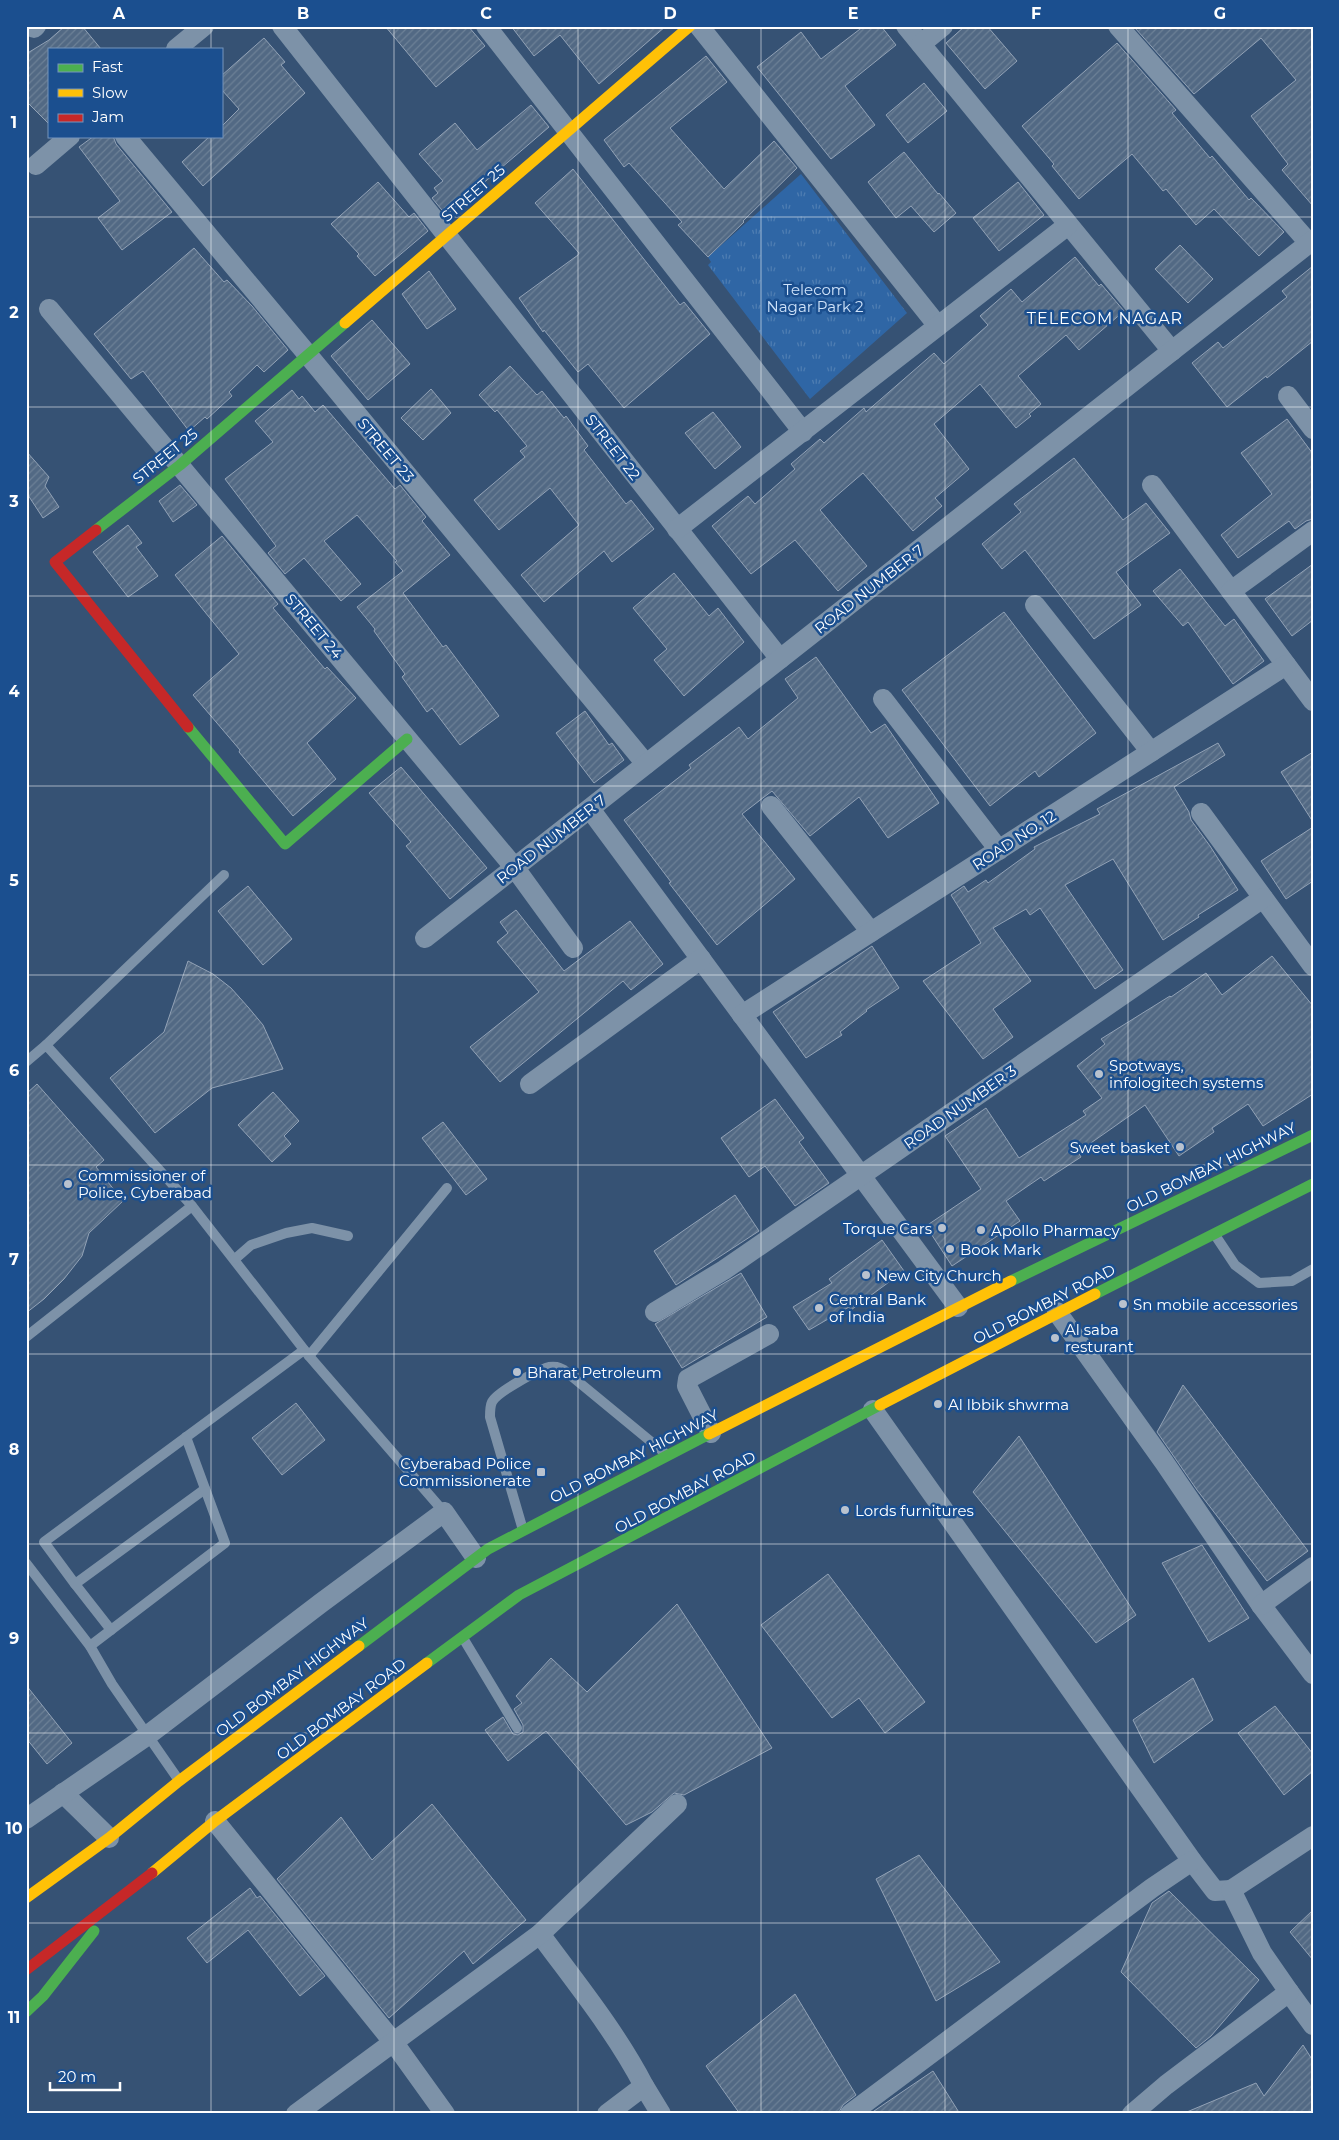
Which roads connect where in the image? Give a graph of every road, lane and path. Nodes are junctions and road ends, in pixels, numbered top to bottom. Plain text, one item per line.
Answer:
1 (204, 26) edge
2 (282, 26) edge
3 (486, 26) edge
4 (690, 26) edge
5 (699, 26) edge
6 (906, 26) edge
7 (943, 26) edge
8 (1118, 26) edge
9 (921, 44) junction
10 (177, 48) edge
11 (568, 131) junction
12 (68, 138) edge
13 (127, 138) edge
14 (36, 165) dead end
15 (1068, 224) junction
16 (447, 235) junction
17 (1311, 242) edge
18 (49, 309) dead end
19 (938, 326) junction
20 (1172, 351) junction
21 (308, 355) junction
22 (1288, 396) dead end
23 (1313, 428) edge
24 (803, 432) junction
25 (180, 465) junction
26 (1152, 485) dead end
27 (678, 530) junction
28 (1313, 531) edge
29 (1231, 591) junction
30 (1034, 605) dead end
31 (780, 659) junction
32 (1286, 666) junction
33 (883, 699) dead end
34 (1313, 701) edge
35 (407, 739) junction
36 (1150, 752) junction
37 (646, 764) junction
38 (771, 806) dead end
39 (590, 809) junction
40 (1201, 813) dead end
41 (998, 850) junction
42 (515, 868) junction
43 (224, 875) dead end
44 (1263, 898) junction
45 (871, 932) junction
46 (425, 938) dead end
47 (574, 948) dead end
48 (701, 959) junction
49 (1313, 966) edge
50 (742, 1015) junction
51 (46, 1045) junction
52 (26, 1062) edge
53 (530, 1084) dead end
54 (1313, 1134) edge
55 (861, 1175) junction
56 (1313, 1184) edge
57 (447, 1188) dead end
58 (192, 1206) junction
59 (1215, 1234) junction
60 (348, 1236) dead end
61 (235, 1259) junction
62 (1313, 1269) edge
63 (958, 1307) junction
64 (656, 1312) dead end
65 (1057, 1312) junction
66 (769, 1334) dead end
67 (26, 1337) edge
68 (307, 1353) junction
69 (873, 1410) junction
70 (711, 1433) junction
71 (186, 1437) junction
72 (668, 1455) junction
73 (205, 1489) junction
74 (444, 1512) junction
75 (523, 1531) junction
76 (476, 1558) junction
77 (26, 1563) edge
78 (1313, 1568) edge
79 (75, 1584) junction
80 (1261, 1605) junction
81 (111, 1630) junction
82 (463, 1637) junction
83 (90, 1646) junction
84 (1313, 1674) edge
85 (517, 1728) dead end
86 (148, 1735) junction
87 (179, 1781) junction
88 (63, 1793) junction
89 (677, 1804) dead end
90 (26, 1819) edge
91 (215, 1821) junction
92 (1313, 1836) edge
93 (109, 1838) junction
94 (1192, 1861) junction
95 (1231, 1890) junction
96 (26, 1898) edge
97 (118, 1901) junction
98 (540, 1934) junction
99 (26, 1970) edge
100 (1289, 1992) junction
101 (26, 2012) edge
102 (1313, 2025) edge
103 (394, 2043) junction
104 (644, 2086) junction
105 (296, 2114) edge
106 (445, 2114) edge
107 (607, 2114) edge
108 (661, 2114) edge
109 (850, 2114) edge
110 (1132, 2114) edge

1 - 10 street
2 - 16 street, STREET 22
3 - 11 street
4 - 11 main road, STREET 25
5 - 19 street
6 - 9 street
7 - 9 street
8 - 17 street
9 - 15 street
11 - 16 main road, STREET 25
11 - 24 street
12 - 14 street
13 - 21 street, STREET 23
15 - 19 street
15 - 20 street
16 - 21 main road, STREET 25
16 - 27 street, STREET 22
17 - 20 street, ROAD NUMBER 7
18 - 25 street, STREET 24
19 - 24 street
20 - 31 street, ROAD NUMBER 7
21 - 25 main road, STREET 25
21 - 37 street, STREET 23
22 - 23 street
24 - 27 street
25 - 35 street, STREET 24
25 - 35 main road, STREET 25
26 - 29 street
27 - 31 street, STREET 22
28 - 29 street
29 - 32 street
30 - 36 street
31 - 37 street, ROAD NUMBER 7
32 - 34 street
32 - 36 street, ROAD NO. 12
33 - 41 street
35 - 42 street, STREET 24
36 - 41 street, ROAD NO. 12
37 - 39 street, ROAD NUMBER 7
38 - 45 street
39 - 42 street, ROAD NUMBER 7
39 - 48 street
40 - 44 street
41 - 45 street, ROAD NO. 12
42 - 46 street, ROAD NUMBER 7
42 - 47 street, STREET 24
43 - 51 lane
44 - 49 street
44 - 55 street, ROAD NUMBER 3
45 - 50 street, ROAD NO. 12
48 - 50 street
48 - 53 street
50 - 55 street
51 - 52 lane
51 - 58 lane
54 - 63 main road, OLD BOMBAY HIGHWAY
55 - 63 street
55 - 64 street, ROAD NUMBER 3
56 - 59 main road, OLD BOMBAY ROAD
57 - 68 lane
58 - 61 lane
58 - 67 lane
59 - 62 lane
59 - 65 main road, OLD BOMBAY ROAD
60 - 61 lane
61 - 68 lane
63 - 70 main road, OLD BOMBAY HIGHWAY
65 - 69 main road, OLD BOMBAY ROAD
65 - 80 street
66 - 70 street
68 - 71 lane
68 - 74 lane
69 - 82 main road, OLD BOMBAY ROAD
69 - 94 street
70 - 72 main road, OLD BOMBAY HIGHWAY
71 - 73 lane
71 - 79 lane
72 - 75 main road, OLD BOMBAY HIGHWAY
72 - 75 lane
73 - 79 lane
73 - 81 lane
74 - 76 street
74 - 86 street
75 - 76 main road, OLD BOMBAY HIGHWAY
76 - 87 main road, OLD BOMBAY HIGHWAY
77 - 83 lane
78 - 80 street
79 - 81 lane
80 - 84 street
81 - 83 lane
82 - 85 lane
82 - 91 main road, OLD BOMBAY ROAD
83 - 86 lane
86 - 87 lane
86 - 88 street
87 - 93 main road, OLD BOMBAY HIGHWAY
88 - 90 street
88 - 93 street
89 - 98 street
91 - 97 main road, OLD BOMBAY ROAD
91 - 103 street
92 - 95 street
93 - 96 main road, OLD BOMBAY HIGHWAY
94 - 95 street
94 - 109 street
95 - 100 street
97 - 99 main road
97 - 101 main road
98 - 103 street
98 - 104 street
100 - 102 street
100 - 110 street
103 - 105 street
103 - 106 street
104 - 107 street
104 - 108 street

